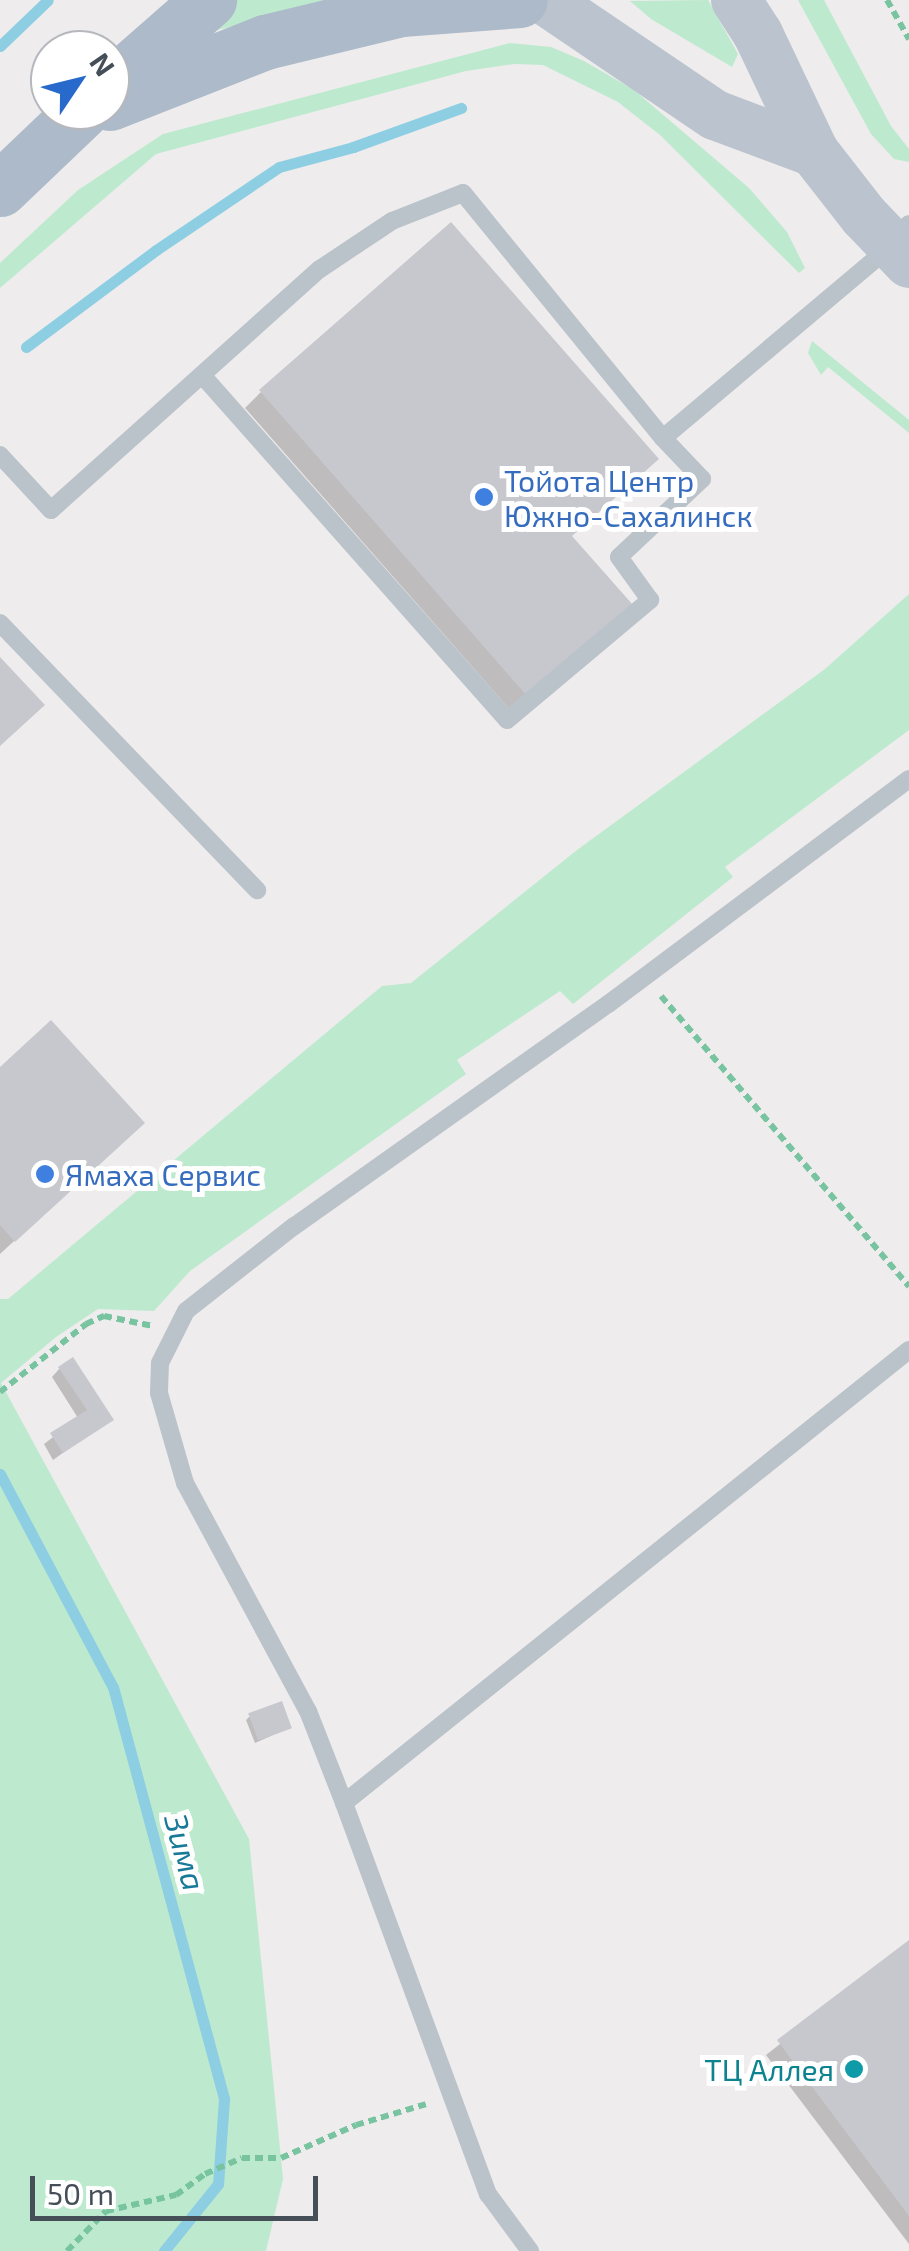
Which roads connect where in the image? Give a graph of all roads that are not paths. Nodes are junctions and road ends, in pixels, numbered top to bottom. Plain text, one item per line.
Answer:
1 (209, 0) edge
2 (520, 0) edge
3 (545, 0) edge
4 (736, 0) edge
5 (776, 0) edge
6 (130, 72) edge
7 (130, 92) edge
8 (66, 130) edge
9 (814, 152) junction
10 (0, 189) edge
11 (903, 244) edge
12 (202, 375) junction
13 (664, 438) junction
14 (0, 455) edge
15 (0, 623) edge
16 (909, 778) edge
17 (256, 890) dead end
18 (909, 1350) edge
19 (344, 1803) junction
20 (530, 2251) edge

1 - 6 main road
2 - 7 main road
3 - 9 main road
4 - 9 main road
5 - 9 main road
8 - 10 main road
9 - 11 main road
11 - 13 lane
12 - 13 lane
12 - 13 lane
12 - 14 lane
15 - 17 lane
16 - 19 lane
18 - 19 lane
19 - 20 lane

